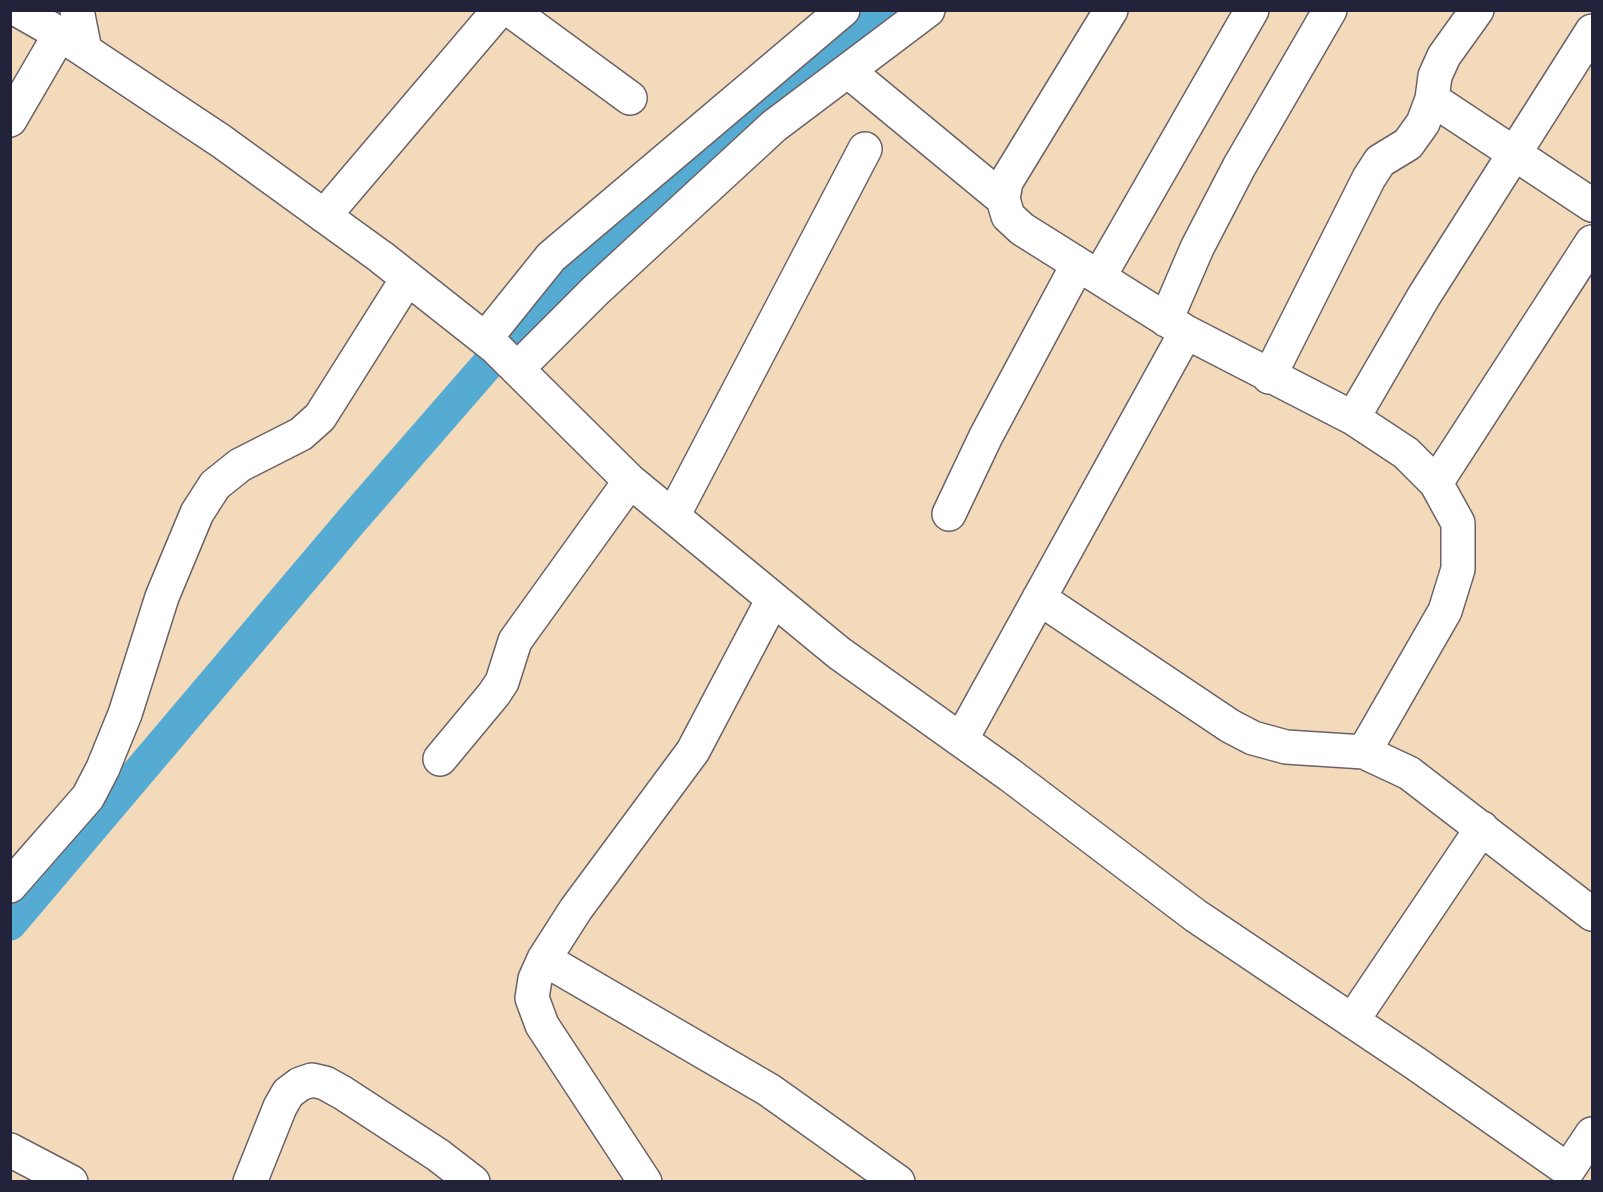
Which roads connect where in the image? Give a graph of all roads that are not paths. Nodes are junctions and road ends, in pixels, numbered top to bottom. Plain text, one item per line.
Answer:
1 (18, 10) edge
2 (499, 10) edge
3 (510, 10) edge
4 (843, 10) edge
5 (928, 10) edge
6 (1111, 10) edge
7 (1252, 10) edge
8 (1330, 10) edge
9 (1477, 10) edge
10 (1593, 30) edge
11 (74, 32) edge
12 (848, 71) junction
13 (630, 98) dead end
14 (1432, 99) junction
15 (10, 120) edge
16 (865, 149) dead end
17 (1515, 154) junction
18 (1003, 199) junction
19 (1593, 205) edge
20 (324, 216) junction
21 (1593, 242) edge
22 (1089, 271) junction
23 (407, 279) junction
24 (1176, 326) junction
25 (501, 354) junction
26 (1269, 376) junction
27 (1353, 418) junction
28 (630, 481) junction
29 (1436, 483) junction
30 (949, 514) dead end
31 (673, 516) junction
32 (1039, 598) junction
33 (773, 599) junction
34 (961, 740) junction
35 (1364, 752) junction
36 (440, 759) dead end
37 (1482, 828) junction
38 (10, 886) edge
39 (1593, 914) edge
40 (544, 959) junction
41 (1352, 1021) junction
42 (1593, 1134) edge
43 (10, 1150) edge
44 (1564, 1176) edge
45 (71, 1182) edge
46 (250, 1182) edge
47 (473, 1182) edge
48 (645, 1182) edge
49 (898, 1182) edge

1 - 11 street
2 - 20 street
3 - 13 street
4 - 25 street
5 - 12 street
6 - 18 street
7 - 22 street
8 - 24 street
9 - 14 street
10 - 17 street
11 - 15 street
11 - 20 street
12 - 18 street
12 - 25 street
14 - 17 street
14 - 26 street
16 - 31 street
17 - 19 street
17 - 27 street
18 - 22 street
20 - 23 street
21 - 29 street
22 - 24 street
22 - 30 street
23 - 25 street
23 - 38 street
24 - 26 street
24 - 32 street
25 - 28 street
26 - 27 street
27 - 29 street
28 - 31 street
28 - 36 street
29 - 35 street
31 - 33 street
32 - 34 street
32 - 35 street
33 - 34 street
33 - 40 street
34 - 41 street
35 - 37 street
37 - 39 street
37 - 41 street
40 - 48 street
40 - 49 street
41 - 44 street
42 - 44 street
43 - 45 street
46 - 47 street

